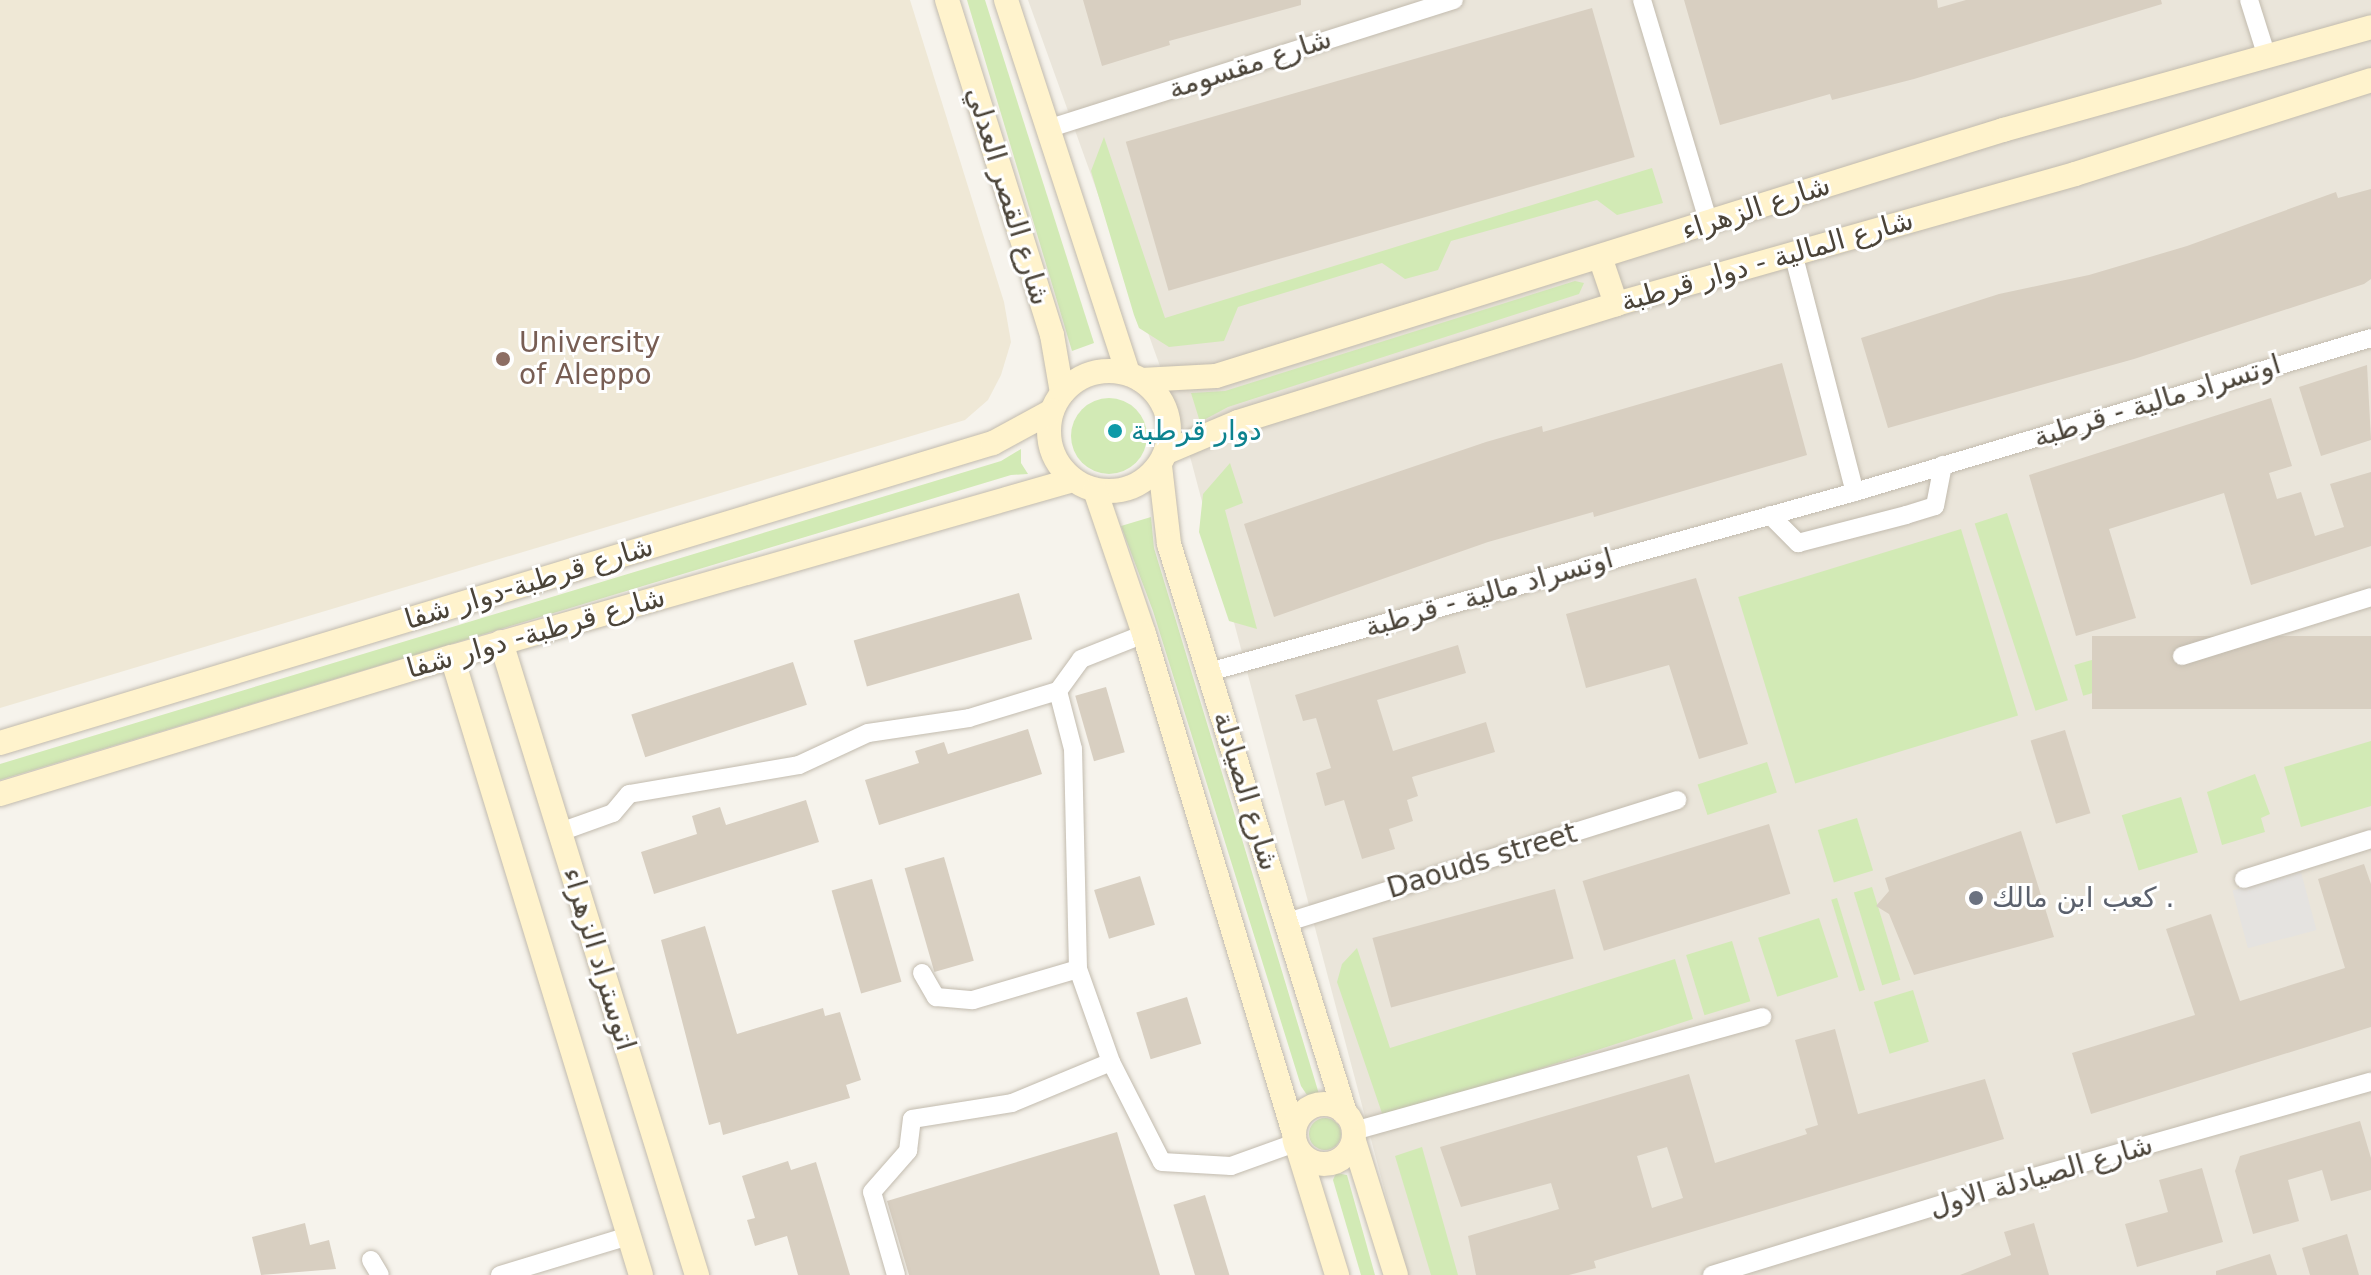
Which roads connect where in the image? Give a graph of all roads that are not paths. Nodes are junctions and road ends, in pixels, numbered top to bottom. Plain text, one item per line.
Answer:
1 (947, 0) edge
2 (1006, 0) edge
3 (1454, 0) edge
4 (1642, 0) edge
5 (2249, 0) edge
6 (2371, 27) edge
7 (2267, 57) junction
8 (2371, 80) edge
9 (1047, 129) junction
10 (1709, 223) junction
11 (1793, 253) junction
12 (1600, 257) junction
13 (1616, 304) junction
14 (2371, 338) edge
15 (1135, 377) junction
16 (1057, 402) junction
17 (1163, 459) junction
18 (1943, 465) junction
19 (1084, 485) junction
20 (1855, 492) junction
21 (1770, 515) junction
22 (2371, 597) edge
23 (1144, 634) junction
24 (501, 642) junction
25 (2182, 656) dead end
26 (452, 657) junction
27 (1209, 672) junction
28 (1058, 691) junction
29 (0, 743) edge
30 (0, 794) edge
31 (1677, 800) dead end
32 (560, 832) junction
33 (2371, 839) edge
34 (2244, 879) dead end
35 (1288, 922) junction
36 (1078, 969) junction
37 (922, 973) dead end
38 (1762, 1017) dead end
39 (1111, 1062) junction
40 (2371, 1082) edge
41 (1351, 1128) junction
42 (1296, 1143) junction
43 (628, 1236) junction
44 (500, 1275) edge
45 (641, 1275) edge
46 (697, 1275) edge
47 (896, 1275) edge
48 (1337, 1275) edge
49 (1396, 1275) edge
50 (1712, 1275) edge

1 - 16 main road, شارع القصر العدلي
2 - 9 main road, شارع القصر العدلي
3 - 9 street, شارع مقسومة
4 - 10 street
5 - 7 street
6 - 7 main road, شارع الزهراء
7 - 10 main road, شارع الزهراء
8 - 11 main road, شارع المالية - دوار قرطبة
9 - 15 main road, شارع القصر العدلي
10 - 12 main road, شارع الزهراء
11 - 13 main road, شارع المالية - دوار قرطبة
11 - 20 street
12 - 13 main road
12 - 15 main road, شارع الزهراء
13 - 17 main road, شارع المالية - دوار قرطبة
14 - 18 street, اوتسراد مالية - قرطبة
15 - 16 main road
15 - 17 main road
16 - 19 main road
16 - 29 main road, شارع قرطبة-دوار شفا
17 - 19 main road
17 - 27 main road, شارع الصيادلة
18 - 20 street, اوتسراد مالية - قرطبة
18 - 21 street
19 - 23 main road, شارع الصيادلة
19 - 24 main road, شارع قرطبة- دوار شفا
20 - 21 street, اوتسراد مالية - قرطبة
21 - 27 street, اوتسراد مالية - قرطبة
22 - 25 street
23 - 28 street
23 - 42 main road, شارع الصيادلة
24 - 26 main road, شارع قرطبة- دوار شفا
24 - 32 main road, اتوستراد الزهراء
26 - 30 main road, شارع قرطبة- دوار شفا
26 - 43 main road, اتوستراد الزهراء
27 - 35 main road, شارع الصيادلة
28 - 32 street
28 - 36 street
31 - 35 street, Daouds street
32 - 46 main road, اتوستراد الزهراء
33 - 34 street
35 - 41 main road, شارع الصيادلة
36 - 37 street
36 - 39 street
38 - 41 street
39 - 42 street
39 - 47 street
40 - 50 street, شارع الصيادلة الاول
41 - 42 main road
41 - 42 main road
41 - 49 main road, شارع الصيادلة
42 - 48 main road, شارع الصيادلة
43 - 44 street
43 - 45 main road, اتوستراد الزهراء

